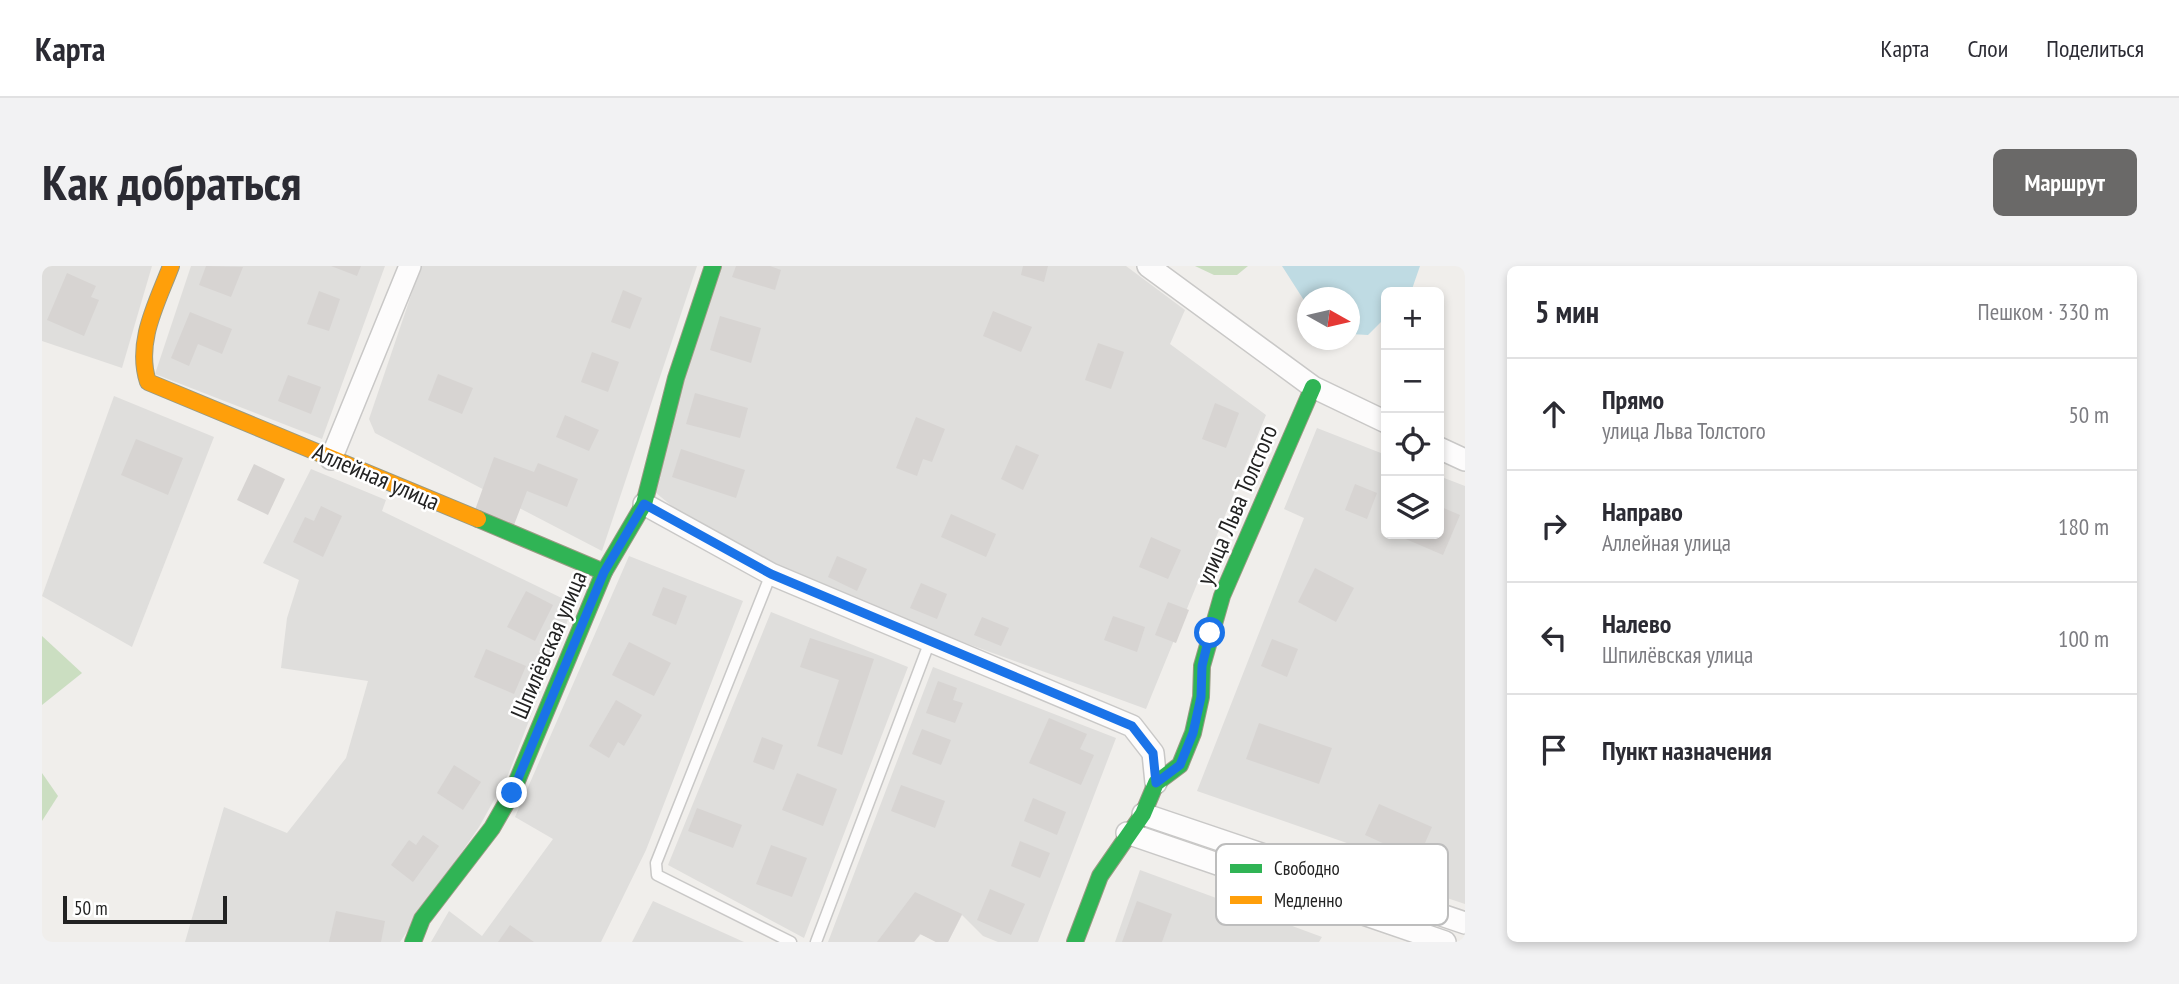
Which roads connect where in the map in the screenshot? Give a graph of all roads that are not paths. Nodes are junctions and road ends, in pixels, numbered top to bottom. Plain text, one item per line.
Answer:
1 (170, 266) edge
2 (410, 266) edge
3 (713, 266) edge
4 (1148, 266) edge
5 (1313, 387) junction
6 (1381, 420) edge
7 (1444, 450) edge
8 (331, 459) junction
9 (1465, 460) edge
10 (644, 504) junction
11 (604, 572) junction
12 (771, 574) junction
13 (930, 641) junction
14 (1156, 783) junction
15 (1143, 814) junction
16 (1127, 832) junction
17 (1232, 844) edge
18 (1216, 863) edge
19 (1448, 917) edge
20 (1465, 923) edge
21 (1396, 925) edge
22 (413, 942) edge
23 (791, 942) edge
24 (816, 942) edge
25 (1075, 942) edge
26 (1445, 942) edge

1 - 8 street, Аллейная улица
2 - 8 street
3 - 10 street, Шпилёвская улица
4 - 5 street
5 - 6 street
5 - 14 street, улица Льва Толстого
7 - 9 street
8 - 11 street, Аллейная улица
10 - 11 street, Шпилёвская улица
10 - 12 street
11 - 22 street, Шпилёвская улица
12 - 13 street
12 - 23 lane
13 - 14 street
13 - 24 lane
14 - 15 street, улица Льва Толстого
15 - 16 street, улица Льва Толстого
15 - 17 street
16 - 18 street
16 - 25 street, улица Льва Толстого
19 - 20 street
21 - 26 street

